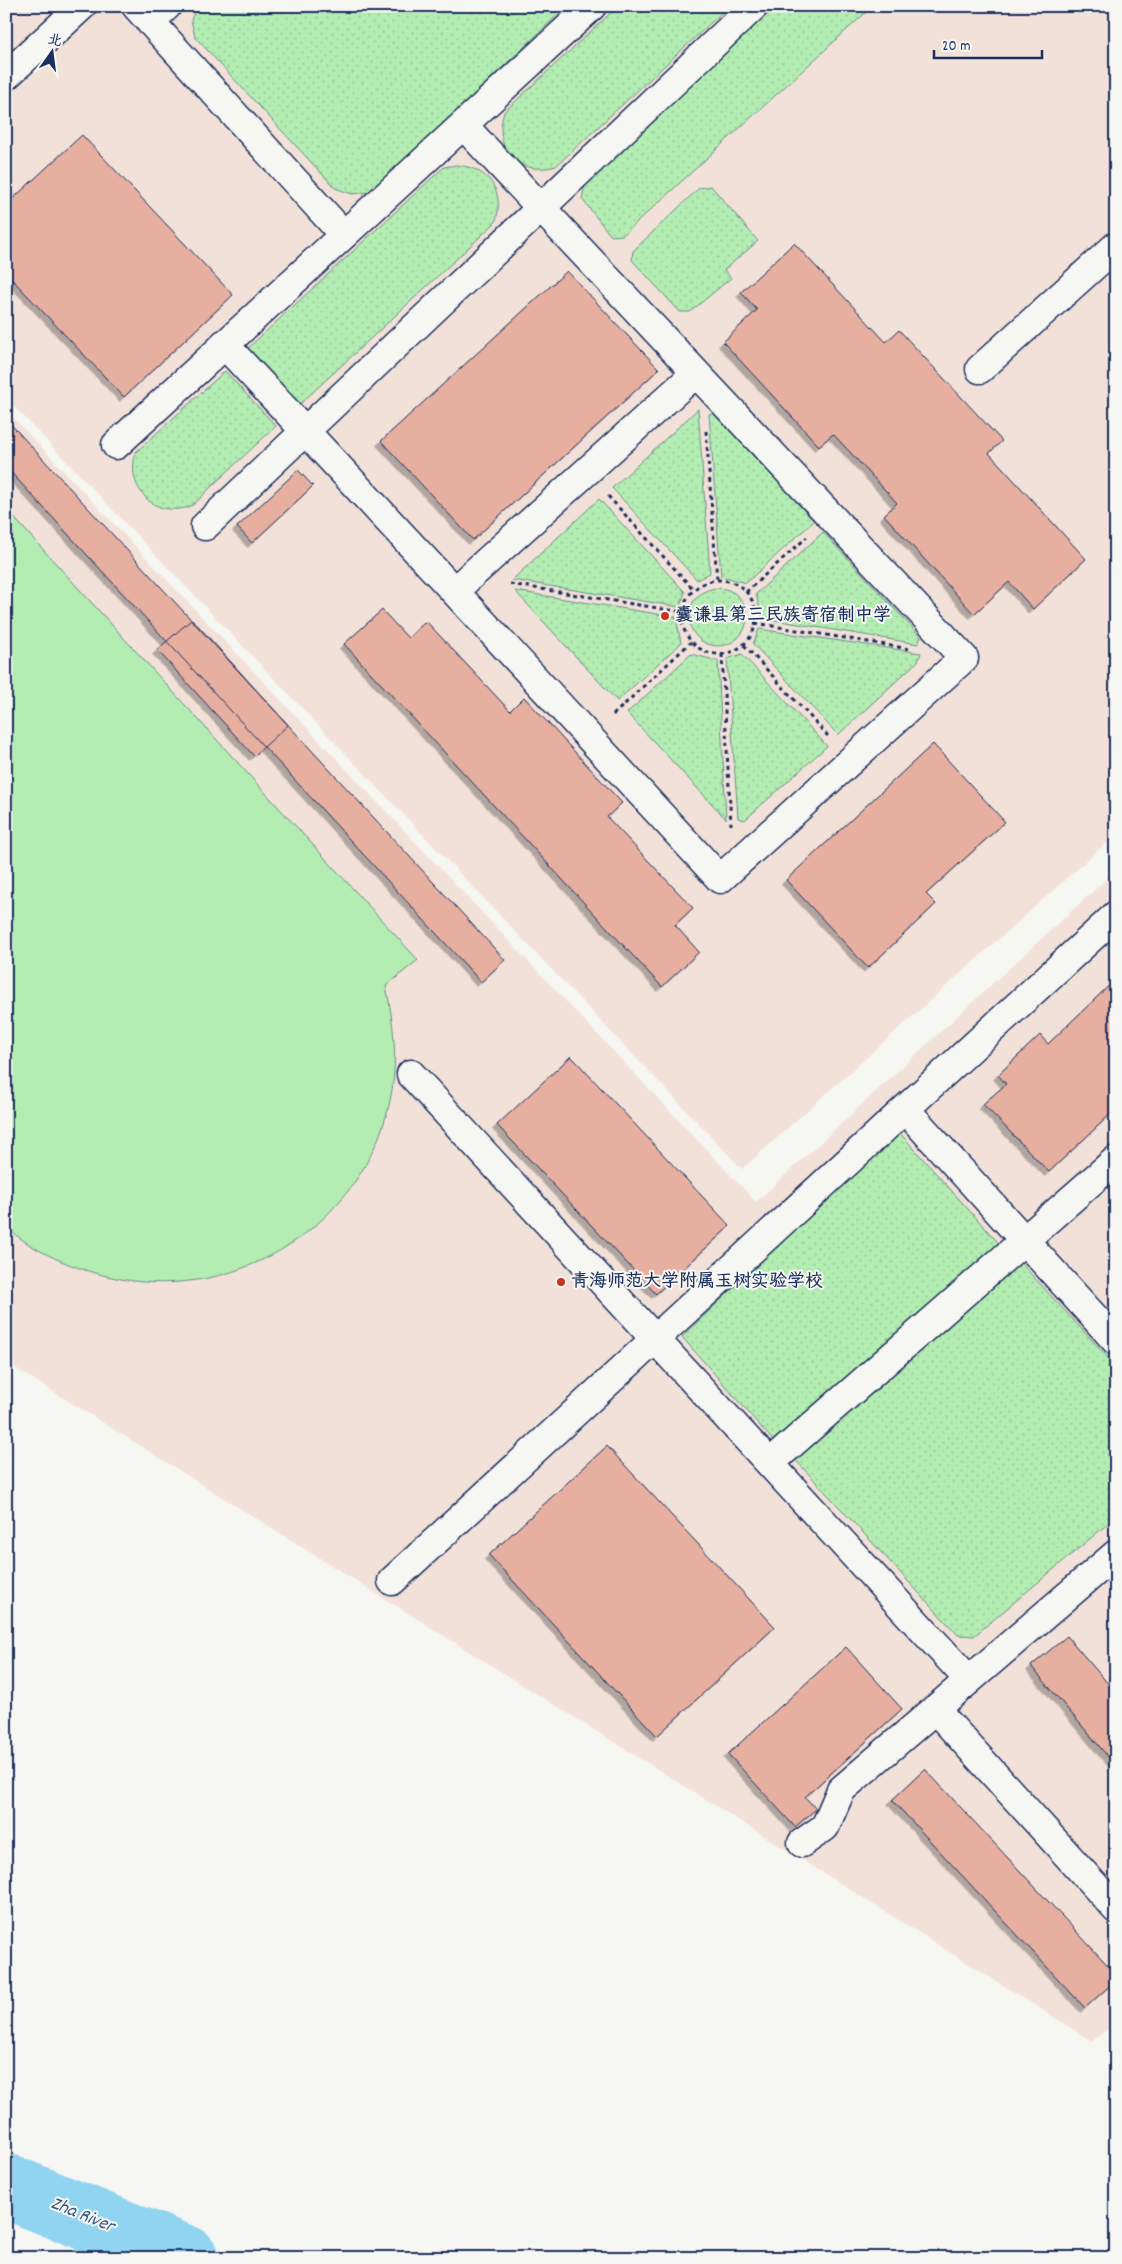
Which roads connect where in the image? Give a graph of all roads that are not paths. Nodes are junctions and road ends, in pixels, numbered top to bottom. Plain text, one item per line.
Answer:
1 (82, 6) edge
2 (592, 6) edge
3 (754, 6) edge
4 (151, 12) edge
5 (6, 76) edge
6 (463, 125) junction
7 (541, 208) junction
8 (344, 235) junction
9 (1116, 246) edge
10 (224, 344) junction
11 (980, 369) dead end
12 (699, 376) junction
13 (305, 431) junction
14 (116, 445) dead end
15 (205, 526) dead end
16 (462, 584) junction
17 (1116, 914) edge
18 (411, 1074) dead end
19 (905, 1109) junction
20 (1116, 1160) edge
21 (1024, 1240) junction
22 (655, 1339) junction
23 (1116, 1341) edge
24 (770, 1463) junction
25 (1116, 1554) edge
26 (392, 1581) dead end
27 (969, 1680) junction
28 (935, 1709) junction
29 (802, 1843) dead end
30 (1116, 1909) edge

1 - 5 lane
2 - 6 lane
3 - 7 lane
4 - 8 lane
6 - 7 lane
6 - 8 lane
7 - 12 lane
7 - 13 lane
8 - 10 lane
9 - 11 lane
10 - 13 lane
10 - 14 lane
12 - 16 lane
12 - 16 lane
13 - 15 lane
13 - 16 lane
17 - 19 lane
18 - 22 lane
19 - 21 lane
19 - 22 lane
20 - 21 lane
21 - 23 lane
21 - 24 lane
22 - 24 lane
22 - 26 lane
24 - 27 lane
25 - 27 lane
27 - 28 lane
28 - 29 lane
28 - 30 lane

